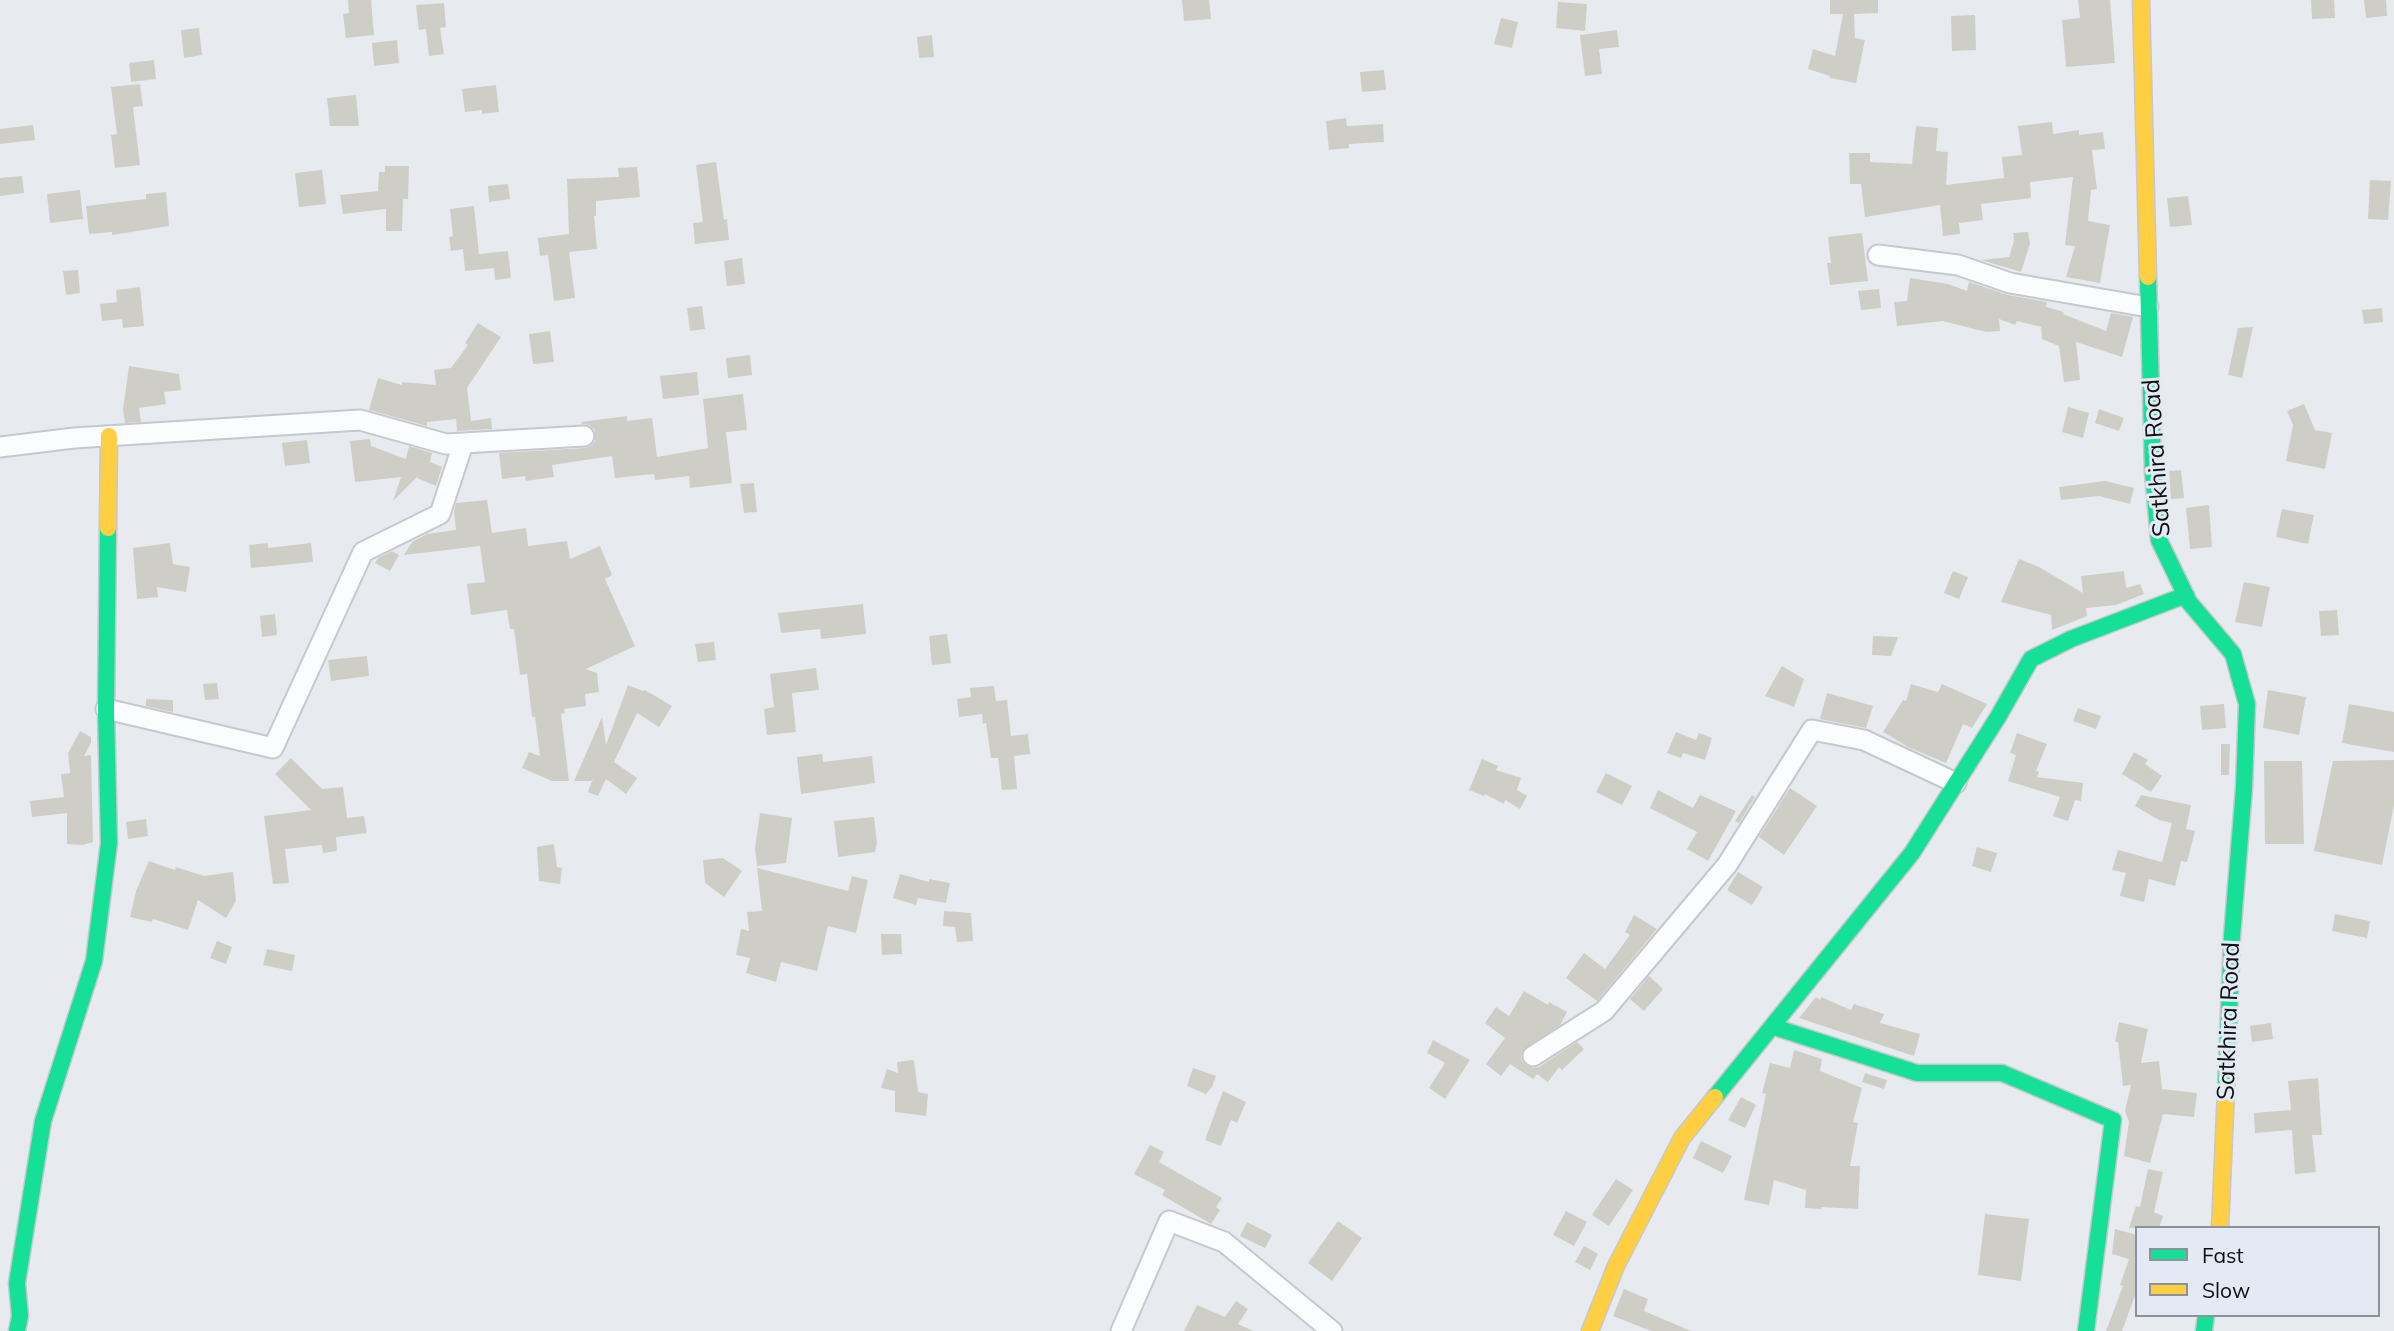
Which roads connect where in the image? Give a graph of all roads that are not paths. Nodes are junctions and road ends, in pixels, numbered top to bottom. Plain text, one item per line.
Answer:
1 (2141, 0) edge
2 (1878, 255) dead end
3 (2148, 307) junction
4 (109, 436) junction
5 (584, 436) dead end
6 (463, 443) junction
7 (0, 447) edge
8 (2186, 595) junction
9 (106, 709) junction
10 (1956, 783) junction
11 (1774, 1027) junction
12 (1534, 1056) dead end
13 (2220, 1226) edge
14 (17, 1331) edge
15 (1121, 1331) edge
16 (1332, 1331) edge
17 (1590, 1331) edge
18 (2086, 1331) edge

1 - 3 street, Satkhira Road
2 - 3 street
3 - 8 street, Satkhira Road
4 - 6 street
4 - 7 street
4 - 9 street
5 - 6 street
6 - 9 street
8 - 10 street
8 - 13 street, Satkhira Road
9 - 14 street
10 - 11 street
10 - 12 street
11 - 17 street
11 - 18 street
15 - 16 street

